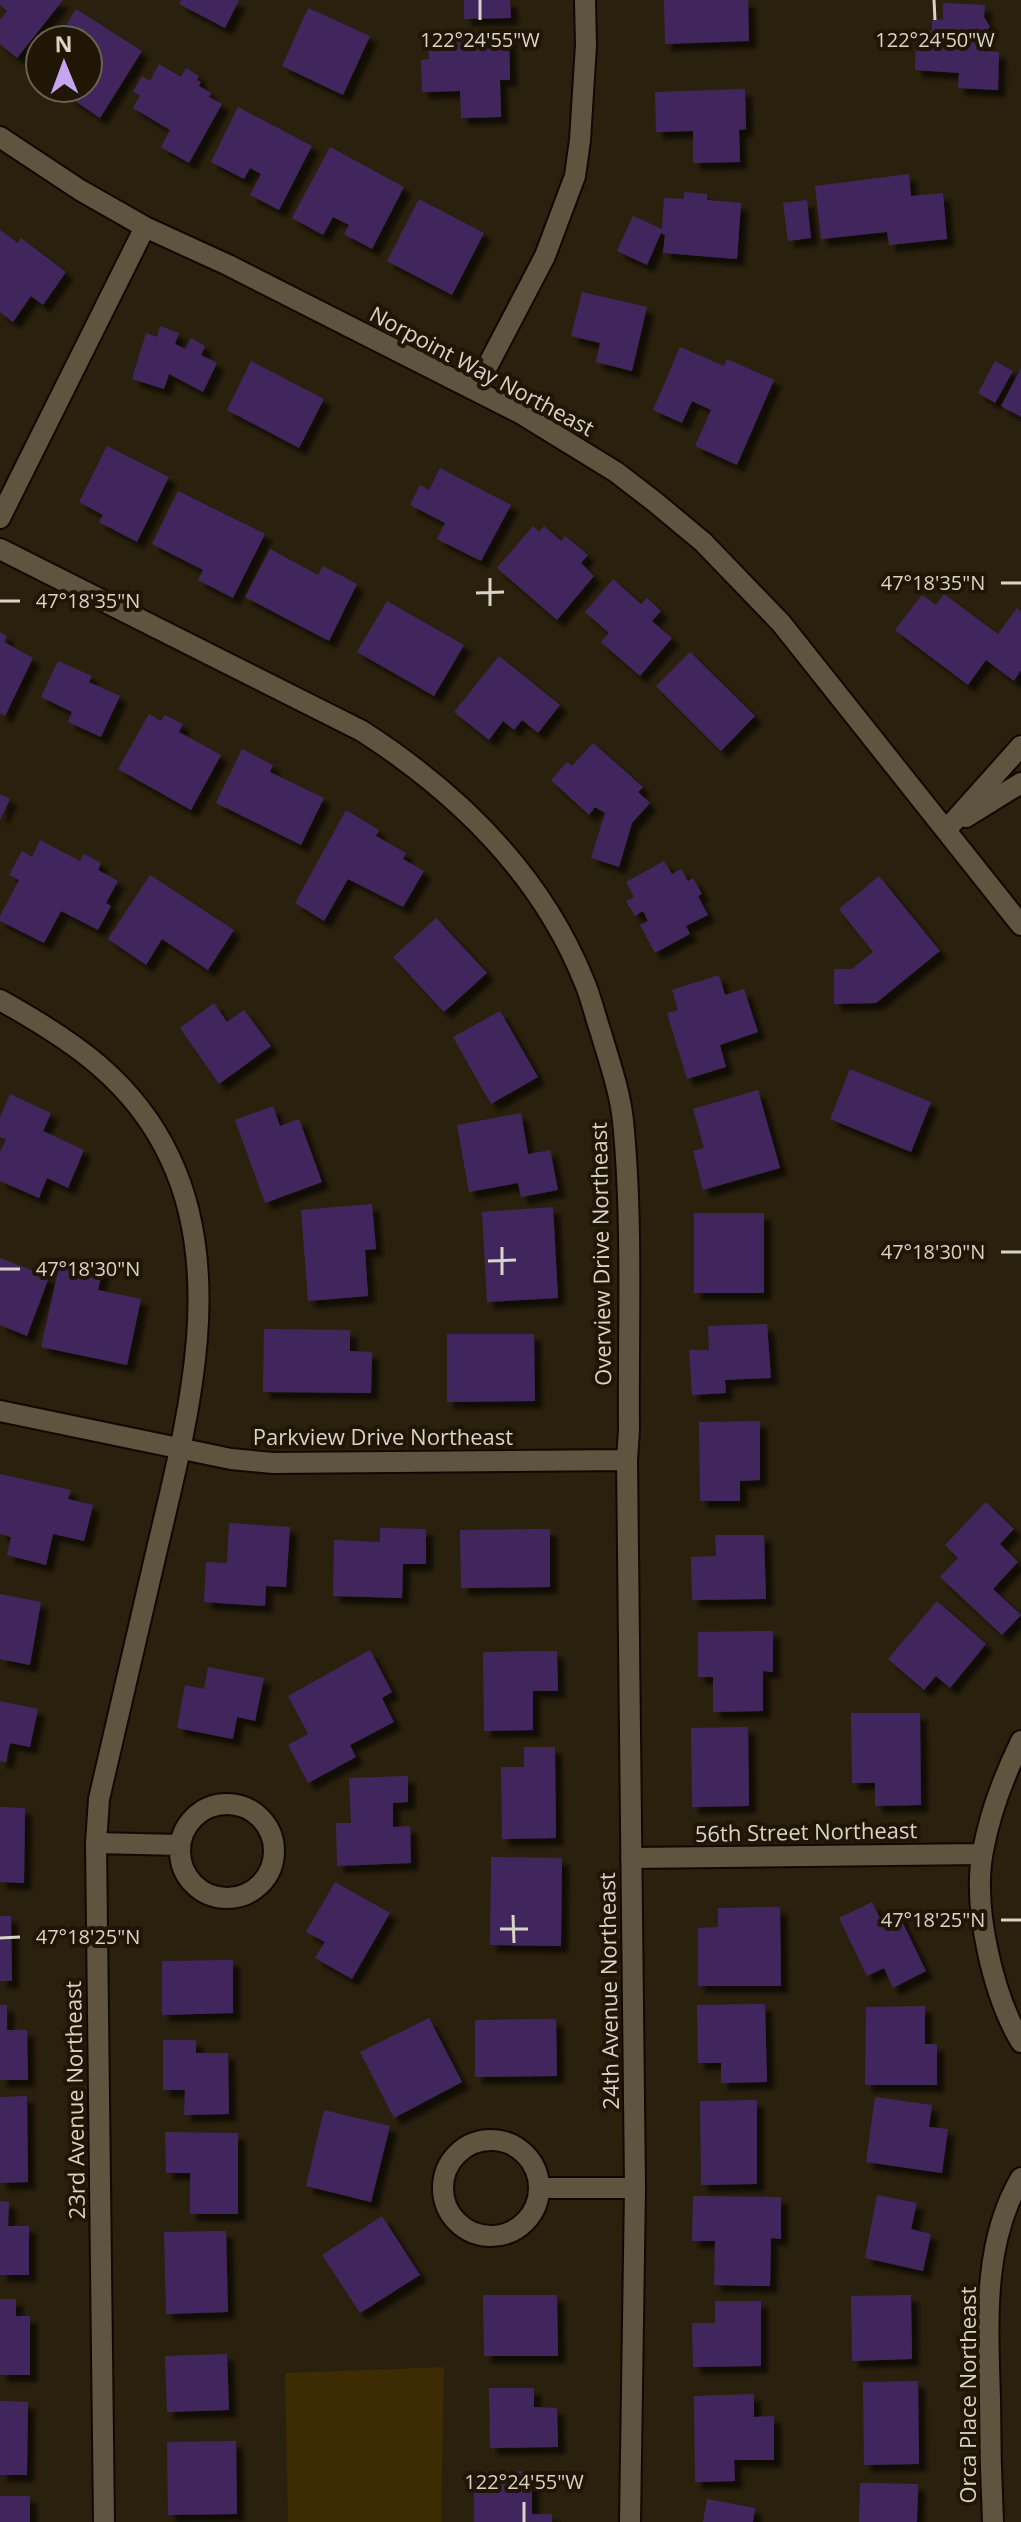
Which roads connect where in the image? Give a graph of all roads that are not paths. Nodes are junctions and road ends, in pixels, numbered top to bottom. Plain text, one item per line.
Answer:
1 (585, 0) edge
2 (0, 137) edge
3 (145, 227) junction
4 (475, 390) junction
5 (0, 518) edge
6 (0, 549) edge
7 (1021, 746) edge
8 (1021, 783) edge
9 (946, 830) junction
10 (1021, 925) edge
11 (0, 1000) edge
12 (0, 1411) edge
13 (180, 1447) junction
14 (627, 1460) junction
15 (1021, 1741) edge
16 (96, 1843) junction
17 (180, 1845) junction
18 (982, 1854) junction
19 (631, 1858) junction
20 (1021, 2042) edge
21 (1021, 2178) edge
22 (540, 2188) junction
23 (635, 2188) junction
24 (104, 2522) edge
25 (630, 2522) edge
26 (993, 2522) edge

1 - 4 street
2 - 3 street, Norpoint Way Northeast
3 - 4 street, Norpoint Way Northeast
3 - 5 street
4 - 9 street, Norpoint Way Northeast
6 - 14 street, Overview Drive Northeast
7 - 9 street
8 - 9 street
9 - 10 street, Norpoint Way Northeast
11 - 13 street, 23rd Avenue Northeast
12 - 13 street, Parkview Drive Northeast
13 - 14 street, Parkview Drive Northeast
13 - 16 street, 23rd Avenue Northeast
14 - 19 street, 24th Avenue Northeast
15 - 18 street
16 - 17 street
16 - 24 street, 23rd Avenue Northeast
17 - 17 street
18 - 19 street, 56th Street Northeast
18 - 20 street
19 - 23 street, 24th Avenue Northeast
21 - 26 street, Orca Place Northeast
22 - 22 street
22 - 23 street
23 - 25 street, 24th Avenue Northeast

